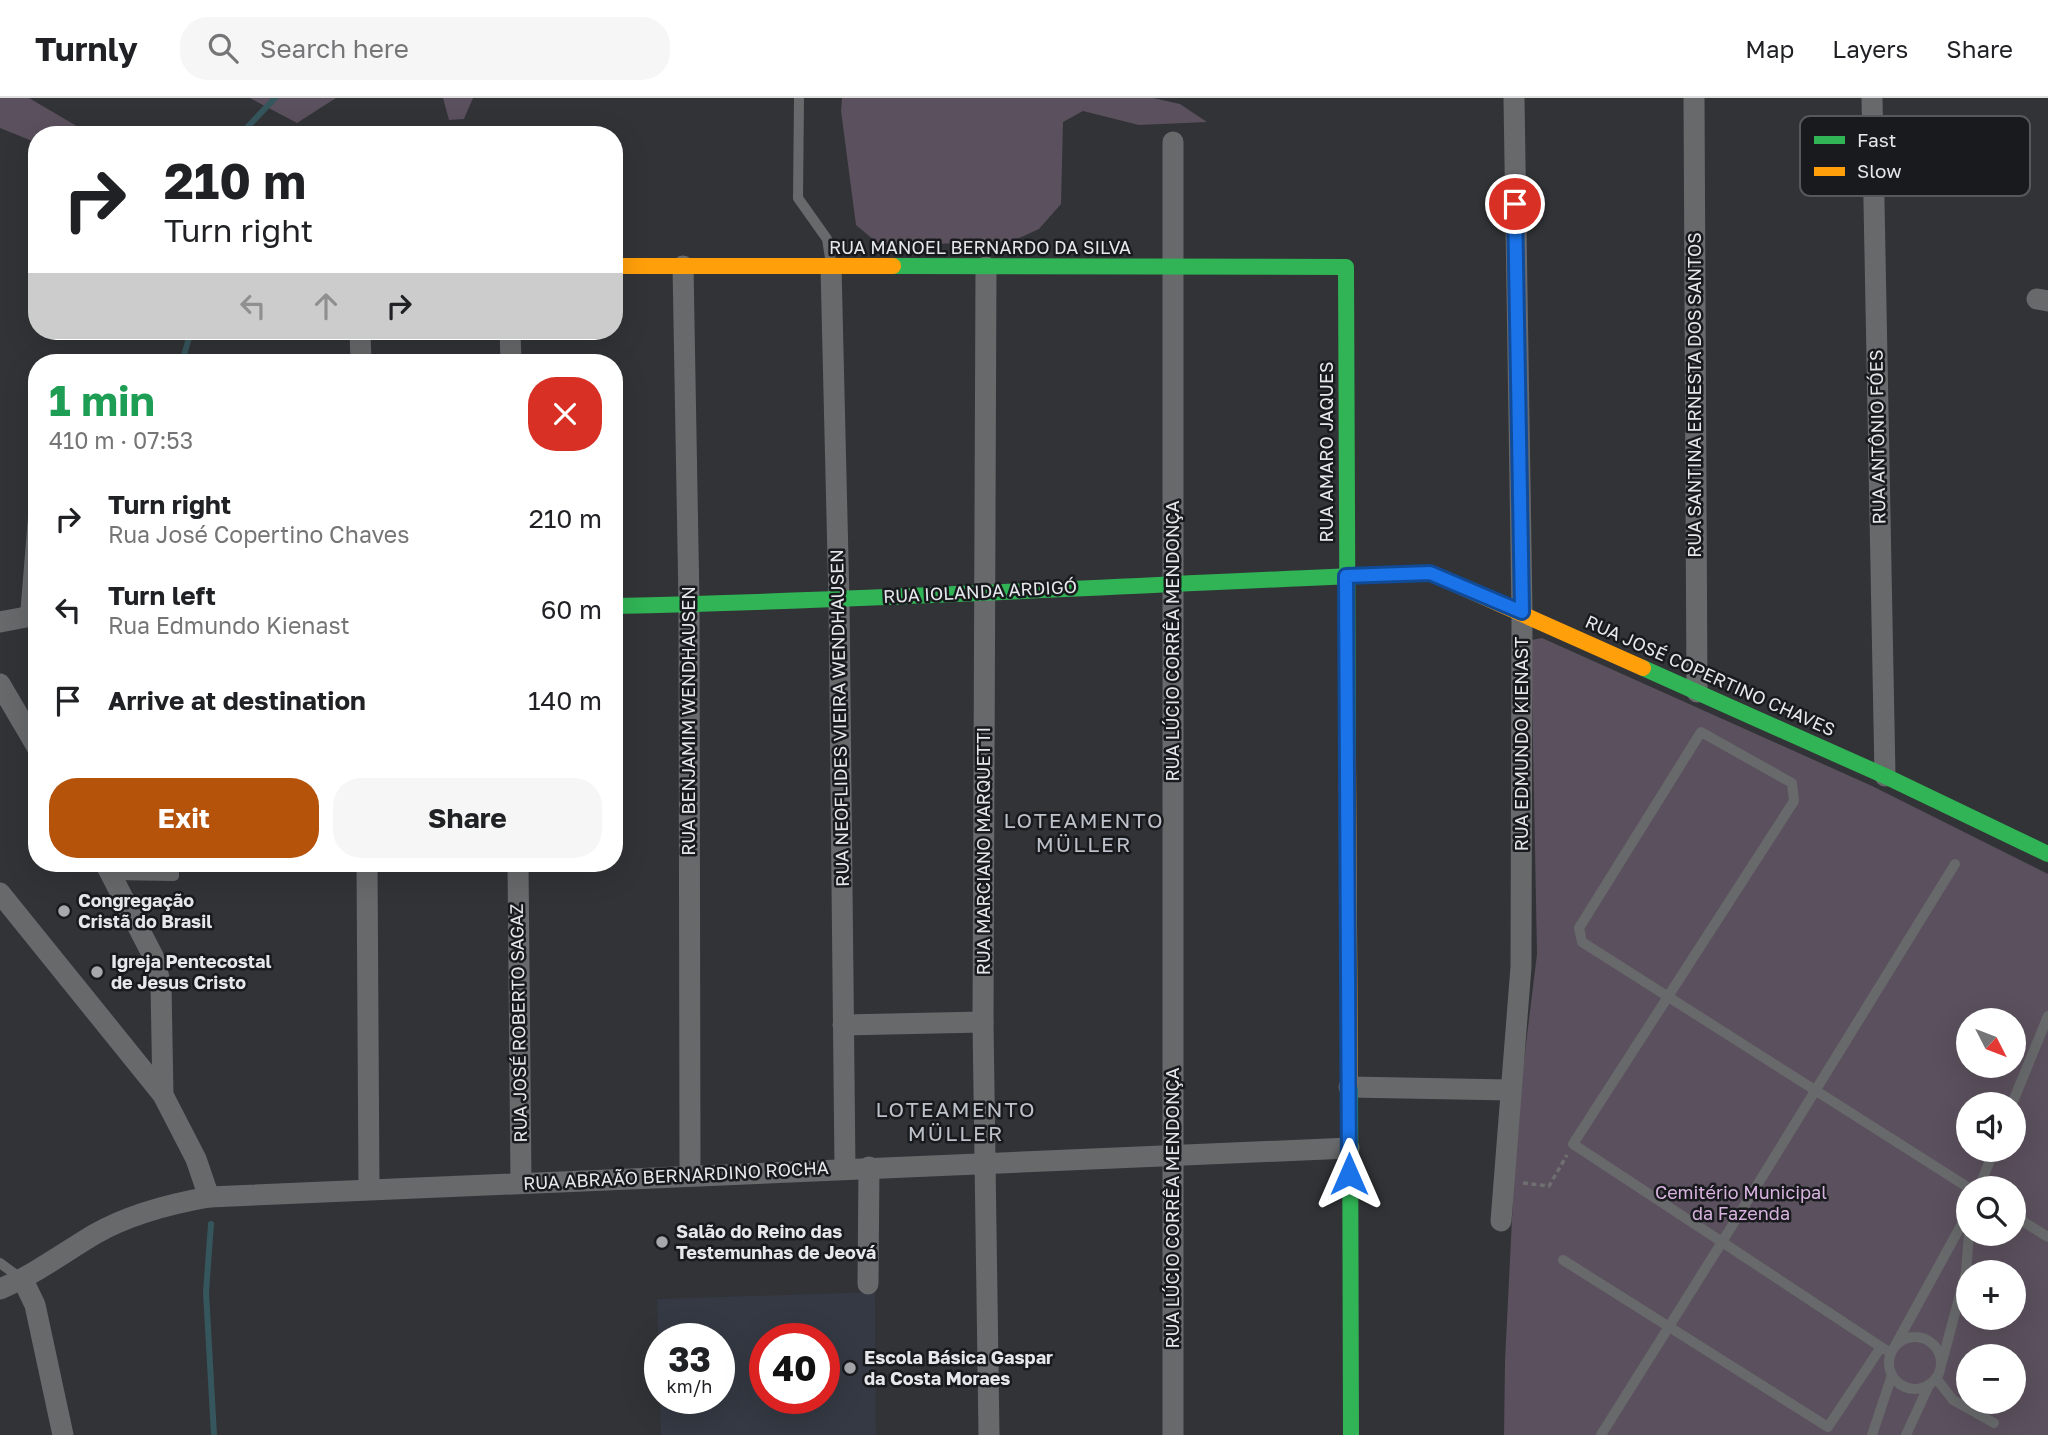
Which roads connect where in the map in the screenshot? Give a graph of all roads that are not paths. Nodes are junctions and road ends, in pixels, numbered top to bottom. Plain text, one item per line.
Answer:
1 (799, 98) edge
2 (1514, 98) edge
3 (1694, 98) edge
4 (1872, 98) edge
5 (1872, 116) edge
6 (1173, 142) dead end
7 (1874, 196) edge
8 (623, 266) edge
9 (683, 266) junction
10 (831, 267) junction
11 (986, 267) junction
12 (1173, 267) junction
13 (1346, 267) joint
14 (1346, 576) junction
15 (1173, 583) junction
16 (984, 591) junction
17 (839, 601) junction
18 (689, 603) junction
19 (623, 606) edge
20 (1522, 612) junction
21 (28, 616) edge
22 (0, 622) edge
23 (0, 684) edge
24 (1697, 692) junction
25 (28, 732) edge
26 (1885, 776) junction
27 (2048, 854) edge
28 (1955, 864) dead end
29 (110, 872) edge
30 (136, 872) edge
31 (174, 872) edge
32 (368, 872) edge
33 (517, 872) edge
34 (0, 893) edge
35 (1666, 994) junction
36 (2048, 1016) edge
37 (983, 1021) junction
38 (843, 1025) junction
39 (1349, 1087) junction
40 (1510, 1090) junction
41 (1815, 1091) junction
42 (2017, 1092) edge
43 (163, 1094) junction
44 (1349, 1147) junction
45 (1173, 1157) junction
46 (987, 1163) junction
47 (869, 1167) junction
48 (845, 1169) junction
49 (690, 1175) junction
50 (1956, 1180) edge
51 (521, 1183) junction
52 (369, 1189) junction
53 (209, 1197) junction
54 (1501, 1221) dead end
55 (2026, 1223) edge
56 (1956, 1233) edge
57 (2048, 1237) edge
58 (1722, 1242) junction
59 (1968, 1246) edge
60 (1563, 1260) dead end
61 (0, 1263) edge
62 (23, 1280) junction
63 (868, 1284) dead end
64 (0, 1289) edge
65 (1669, 1327) junction
66 (1889, 1349) junction
67 (1892, 1375) junction
68 (1935, 1377) junction
69 (1994, 1423) dead end
70 (1825, 1431) edge
71 (63, 1435) edge
72 (989, 1435) edge
73 (1173, 1435) edge
74 (1351, 1435) edge
75 (1601, 1435) edge
76 (1872, 1435) edge
77 (1906, 1435) edge

1 - 10 lane
2 - 20 street, RUA EDMUNDO KIENAST
3 - 24 street, RUA SANTINA ERNESTA DOS SANTOS
4 - 5 street, RUA ANTÔNIO FÓES
6 - 12 street, RUA LÚCIO CORRÊA MENDONÇA
7 - 26 street, RUA ANTÔNIO FÓES
8 - 9 street, RUA MANOEL BERNARDO DA SILVA
9 - 10 street, RUA MANOEL BERNARDO DA SILVA
9 - 18 street, RUA BENJAMIM WENDHAUSEN
10 - 11 street, RUA MANOEL BERNARDO DA SILVA
10 - 17 street, RUA NEOFLIDES VIEIRA WENDHAUSEN
11 - 12 street, RUA MANOEL BERNARDO DA SILVA
11 - 16 street, RUA MARCIANO MARQUETTI
12 - 13 street, RUA MANOEL BERNARDO DA SILVA
12 - 15 street, RUA LÚCIO CORRÊA MENDONÇA
13 - 14 street, RUA AMARO JAQUES
14 - 15 street, RUA IOLANDA ARDIGÓ
14 - 20 street, RUA JOSÉ COPERTINO CHAVES
14 - 39 street, RUA AMARO JAQUES
15 - 16 street, RUA IOLANDA ARDIGÓ
15 - 45 street, RUA LÚCIO CORRÊA MENDONÇA
16 - 17 street, RUA IOLANDA ARDIGÓ
16 - 37 street, RUA MARCIANO MARQUETTI
17 - 18 street, RUA IOLANDA ARDIGÓ
17 - 38 street, RUA NEOFLIDES VIEIRA WENDHAUSEN
18 - 19 street, RUA IOLANDA ARDIGÓ
18 - 49 street, RUA BENJAMIM WENDHAUSEN
20 - 24 street, RUA JOSÉ COPERTINO CHAVES
20 - 40 street, RUA EDMUNDO KIENAST
21 - 22 street
23 - 25 street
24 - 26 street, RUA JOSÉ COPERTINO CHAVES
26 - 27 street, RUA JOSÉ COPERTINO CHAVES
28 - 41 lane
29 - 43 street
30 - 31 lane
32 - 52 street
33 - 51 street, RUA JOSÉ ROBERTO SAGAZ
34 - 43 street
35 - 35 lane
35 - 41 lane
35 - 58 lane
36 - 42 lane
37 - 38 street
37 - 46 street, RUA MARCIANO MARQUETTI
38 - 48 street, RUA NEOFLIDES VIEIRA WENDHAUSEN
39 - 40 street
39 - 44 street, RUA AMARO JAQUES
40 - 54 street, RUA EDMUNDO KIENAST
41 - 50 lane
41 - 58 lane
43 - 53 street
44 - 45 street, RUA ABRAÃO BERNARDINO ROCHA
44 - 74 street, RUA AMARO JAQUES
45 - 46 street, RUA ABRAÃO BERNARDINO ROCHA
45 - 73 street, RUA LÚCIO CORRÊA MENDONÇA
46 - 47 street, RUA ABRAÃO BERNARDINO ROCHA
46 - 72 street, RUA MARCIANO MARQUETTI
47 - 48 street, RUA ABRAÃO BERNARDINO ROCHA
47 - 63 street
48 - 49 street, RUA ABRAÃO BERNARDINO ROCHA
49 - 51 street, RUA ABRAÃO BERNARDINO ROCHA
51 - 52 street, RUA ABRAÃO BERNARDINO ROCHA
52 - 53 street, RUA ABRAÃO BERNARDINO ROCHA
53 - 62 street, RUA ABRAÃO BERNARDINO ROCHA
55 - 57 lane
56 - 66 lane
58 - 65 lane
58 - 66 lane
59 - 68 lane
60 - 65 lane
61 - 62 lane
62 - 64 street, RUA ABRAÃO BERNARDINO ROCHA
62 - 71 street
65 - 70 lane
65 - 75 lane
66 - 67 lane
66 - 68 lane
66 - 70 lane
67 - 68 lane
67 - 76 lane
68 - 69 lane
68 - 77 lane

